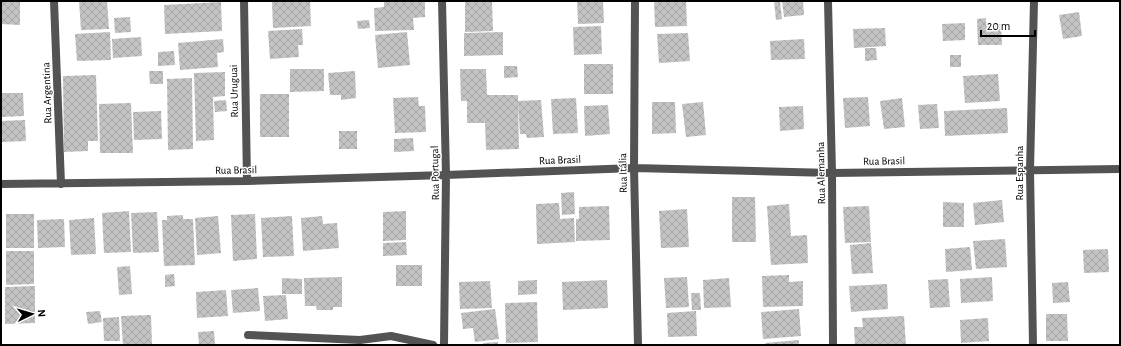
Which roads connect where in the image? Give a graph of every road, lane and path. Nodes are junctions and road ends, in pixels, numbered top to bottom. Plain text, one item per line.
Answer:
1 (54, 1) edge
2 (244, 1) edge
3 (442, 1) edge
4 (635, 1) edge
5 (828, 1) edge
6 (1034, 1) edge
7 (634, 168) junction
8 (1120, 169) edge
9 (1030, 170) junction
10 (832, 172) junction
11 (446, 176) junction
12 (247, 181) junction
13 (1, 184) edge
14 (61, 184) junction
15 (248, 335) dead end
16 (363, 342) edge
17 (433, 345) edge
18 (444, 345) edge
19 (638, 345) edge
20 (833, 345) edge
21 (1033, 345) edge

1 - 14 street, Rua Argentina
2 - 12 street, Rua Uruguai
3 - 11 street, Rua Portugal
4 - 7 street, Rua Itália
5 - 10 street, Rua Alemanha
6 - 9 street, Rua Espanha
7 - 10 street, Rua Brasil
7 - 11 street, Rua Brasil
7 - 19 street, Rua Itália
8 - 9 street, Rua Brasil
9 - 10 street, Rua Brasil
9 - 21 street, Rua Espanha
10 - 20 street, Rua Alemanha
11 - 12 street, Rua Brasil
11 - 18 street, Rua Portugal
12 - 14 street, Rua Brasil
13 - 14 street, Rua Brasil
15 - 16 street
16 - 17 street

